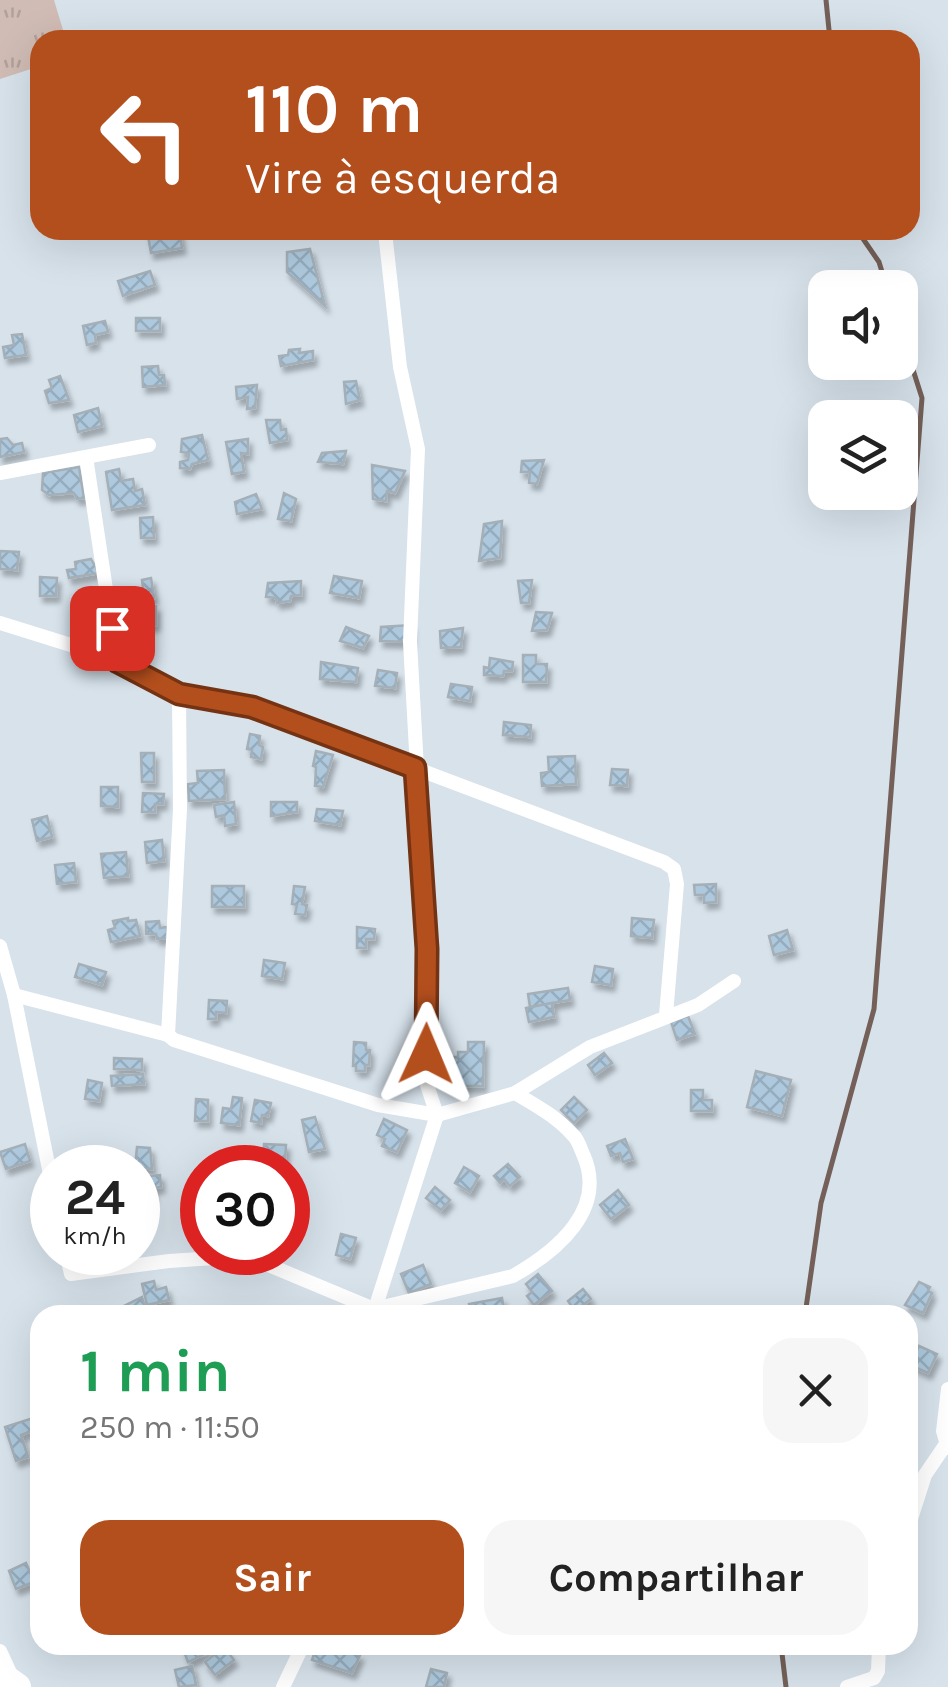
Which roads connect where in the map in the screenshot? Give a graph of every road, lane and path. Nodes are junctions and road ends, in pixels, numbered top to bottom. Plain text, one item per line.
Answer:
1 (386, 241) dead end
2 (149, 445) dead end
3 (86, 457) junction
4 (0, 473) edge
5 (0, 623) edge
6 (118, 662) junction
7 (179, 694) junction
8 (415, 768) junction
9 (0, 946) edge
10 (734, 981) dead end
11 (14, 996) junction
12 (666, 1015) junction
13 (168, 1036) junction
14 (515, 1093) junction
15 (436, 1115) junction
16 (44, 1145) edge
17 (160, 1262) edge
18 (358, 1305) edge
19 (376, 1305) edge
20 (401, 1305) edge
21 (948, 1390) edge
22 (947, 1446) edge
23 (918, 1497) edge
24 (0, 1651) edge
25 (298, 1655) edge
26 (879, 1655) edge
27 (0, 1675) edge
28 (17, 1687) edge
29 (283, 1687) edge
30 (848, 1687) edge

1 - 8 street
2 - 3 street
3 - 4 street
3 - 6 street
5 - 6 street
6 - 7 street
7 - 8 street
7 - 13 street
8 - 12 street
8 - 15 street
9 - 11 street
10 - 12 street
11 - 13 street
11 - 16 street
12 - 14 street
13 - 15 street
14 - 15 street
14 - 20 street
15 - 19 street
17 - 18 street
21 - 22 street
22 - 23 street
24 - 28 street
25 - 29 street
26 - 30 street
27 - 28 highway

